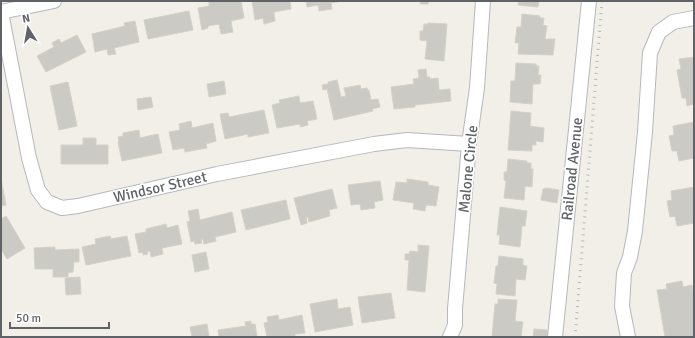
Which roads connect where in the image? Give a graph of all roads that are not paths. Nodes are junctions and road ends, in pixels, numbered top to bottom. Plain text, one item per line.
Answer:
1 (54, 1) edge
2 (483, 1) edge
3 (589, 1) edge
4 (1, 12) edge
5 (694, 18) edge
6 (469, 144) junction
7 (450, 337) edge
8 (555, 337) edge
9 (628, 337) edge

1 - 4 street
2 - 6 street, Malone Circle
3 - 8 street, Railroad Avenue
4 - 6 street, Windsor Street
5 - 9 street
6 - 7 street, Malone Circle

